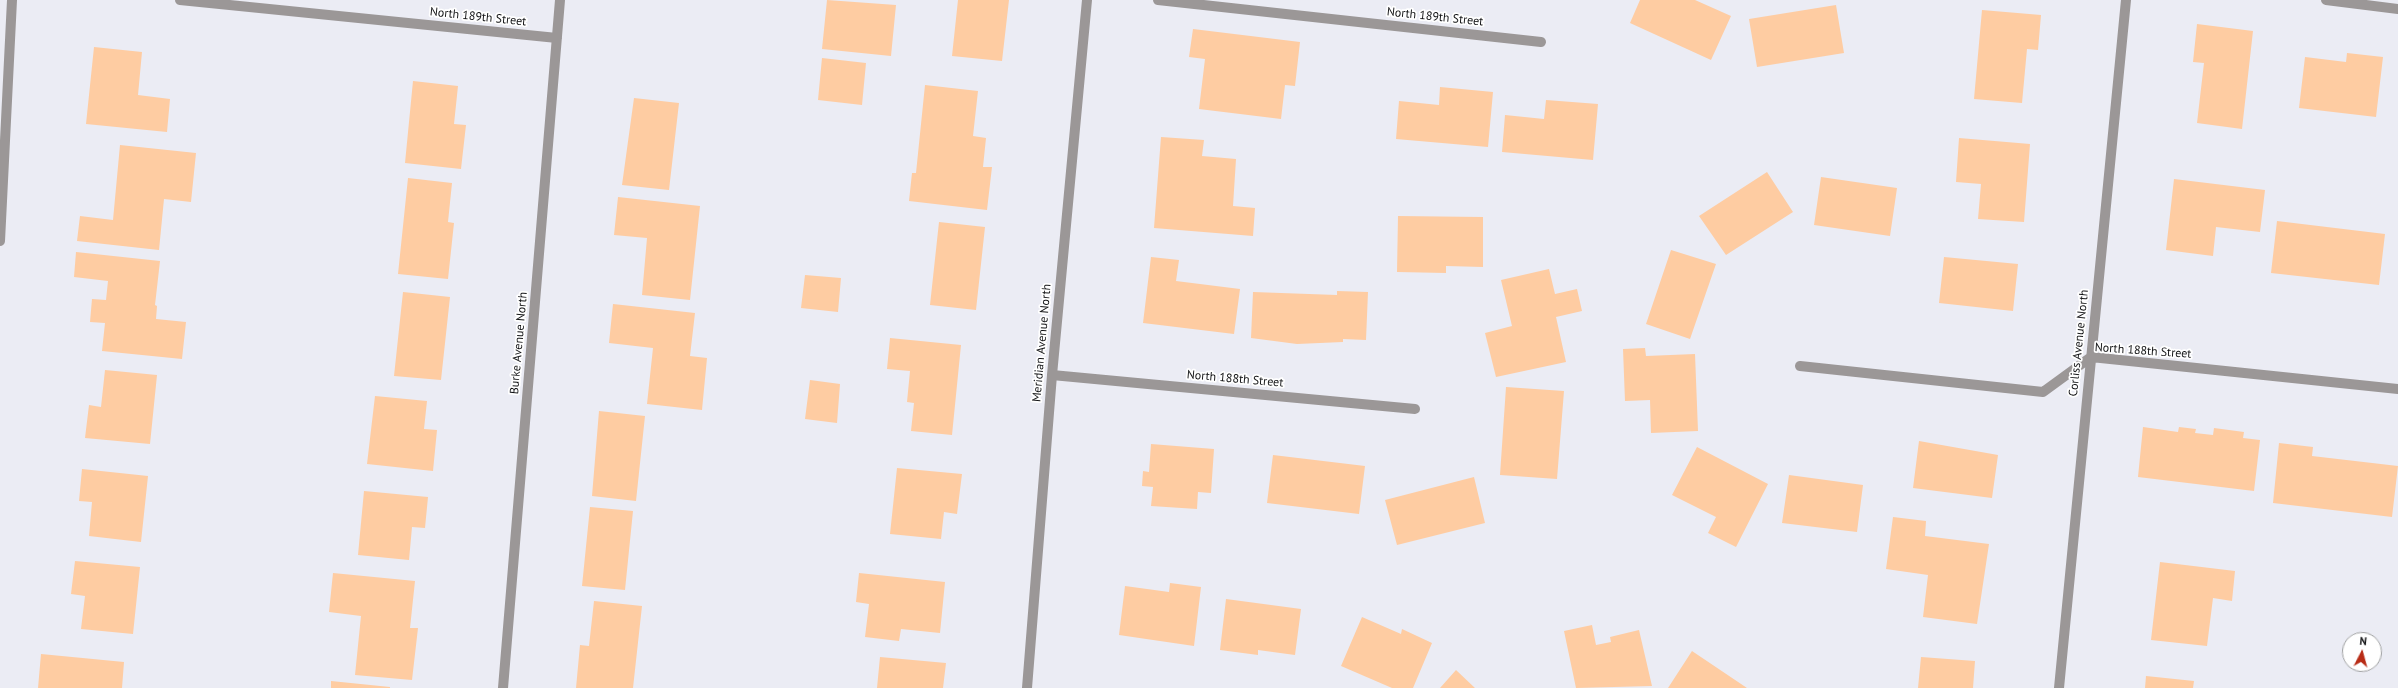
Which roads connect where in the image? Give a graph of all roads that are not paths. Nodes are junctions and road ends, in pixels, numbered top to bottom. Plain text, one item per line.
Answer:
1 (12, 0) edge
2 (180, 0) edge
3 (560, 0) edge
4 (1087, 0) edge
5 (1158, 0) edge
6 (2126, 0) edge
7 (2326, 0) edge
8 (2398, 9) edge
9 (557, 38) junction
10 (1541, 42) dead end
11 (1, 208) edge
12 (0, 241) edge
13 (2091, 358) junction
14 (1800, 366) dead end
15 (1052, 375) junction
16 (2398, 389) edge
17 (1415, 409) dead end
18 (503, 688) edge
19 (1027, 688) edge
20 (2059, 688) edge

1 - 11 street
2 - 9 street, North 189th Street
3 - 9 street, Burke Avenue North
4 - 15 street, Meridian Avenue North
5 - 10 street, North 189th Street
6 - 13 street, Corliss Avenue North
7 - 8 street
9 - 18 street, Burke Avenue North
11 - 12 street
13 - 14 street, North 188th Street
13 - 16 street, North 188th Street
13 - 20 street, Corliss Avenue North
15 - 17 street, North 188th Street
15 - 19 street, Meridian Avenue North

